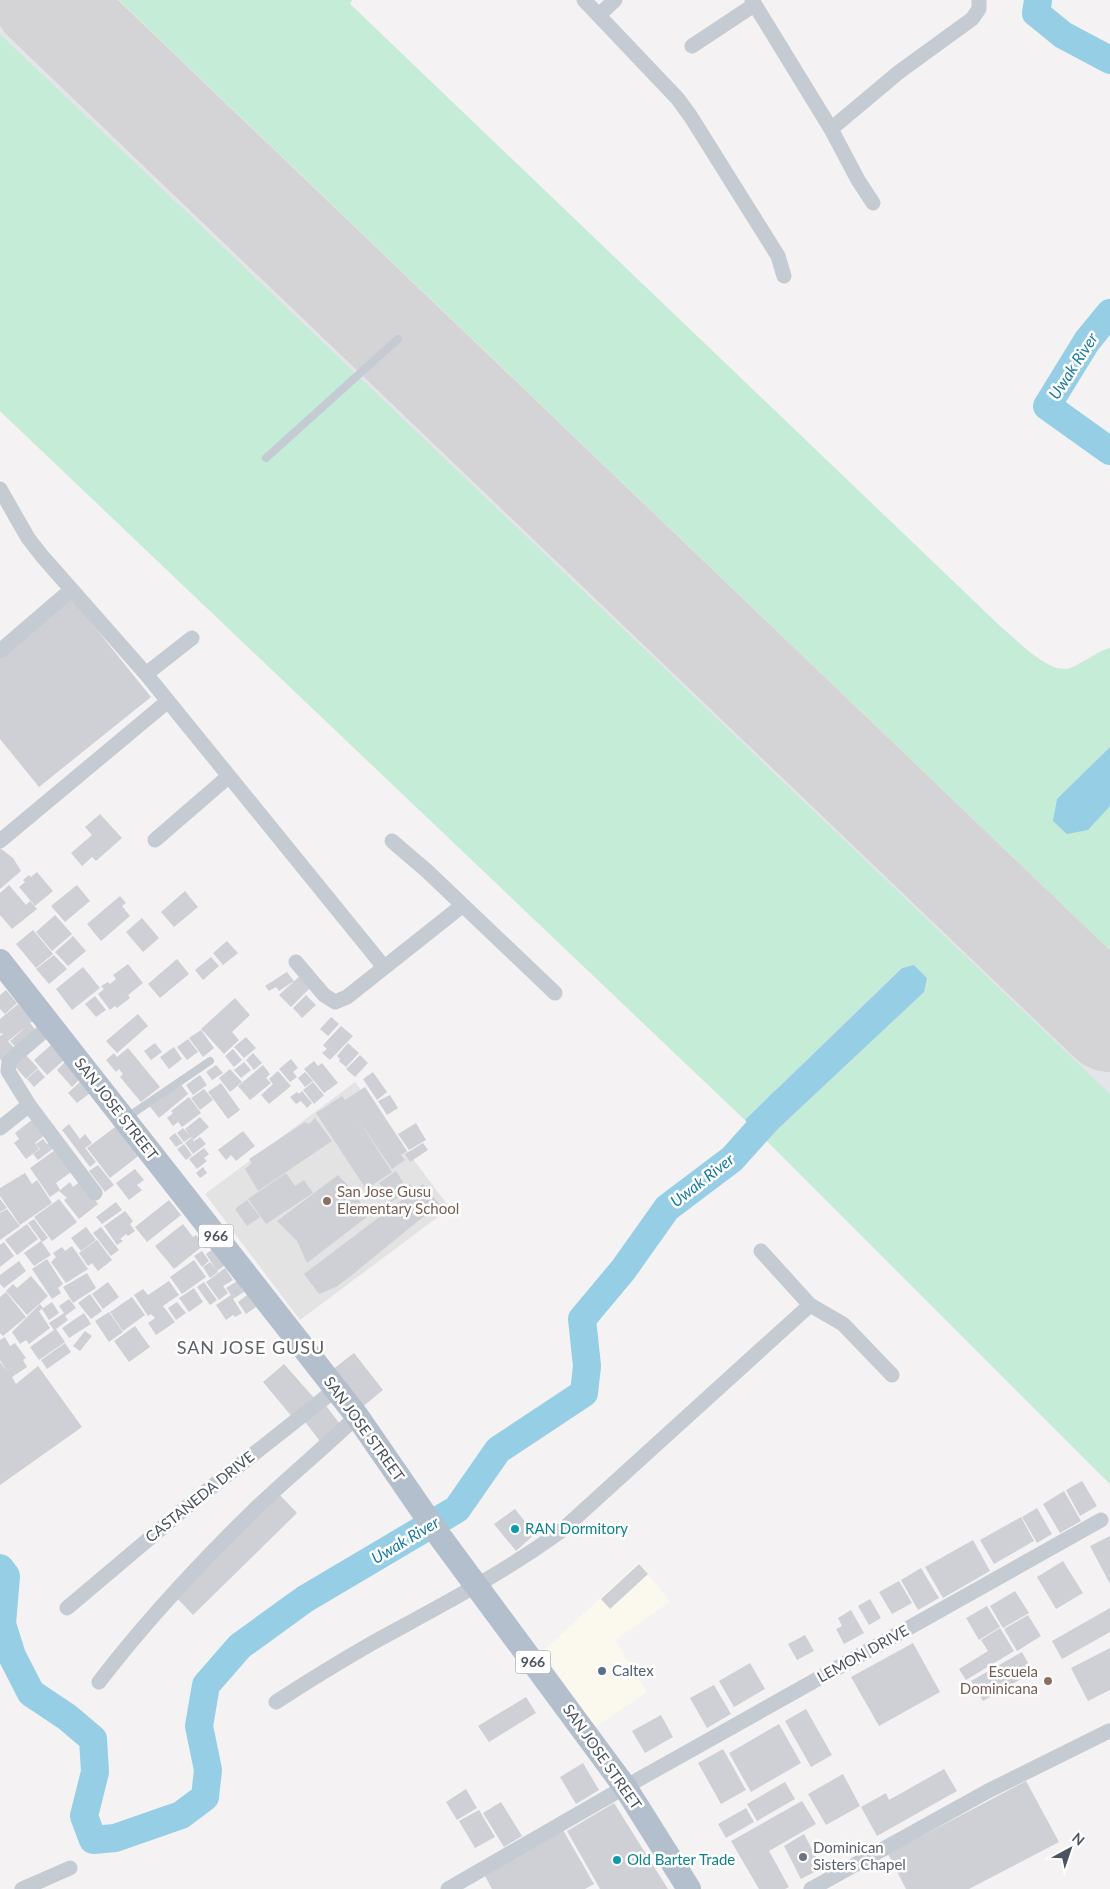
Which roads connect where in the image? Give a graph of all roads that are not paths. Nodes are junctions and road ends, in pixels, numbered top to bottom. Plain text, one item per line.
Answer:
1 (584, 0) edge
2 (615, 0) edge
3 (979, 0) edge
4 (753, 3) edge
5 (599, 15) junction
6 (692, 46) dead end
7 (832, 129) junction
8 (873, 203) dead end
9 (784, 276) dead end
10 (398, 338) dead end
11 (266, 458) dead end
12 (0, 489) edge
13 (71, 590) junction
14 (192, 638) dead end
15 (0, 651) edge
16 (146, 674) junction
17 (168, 700) junction
18 (229, 776) junction
19 (0, 840) edge
20 (156, 840) dead end
21 (392, 841) dead end
22 (463, 905) junction
23 (0, 961) edge
24 (296, 962) dead end
25 (384, 967) junction
26 (555, 993) dead end
27 (51, 1025) junction
28 (210, 1061) dead end
29 (29, 1105) junction
30 (124, 1119) junction
31 (0, 1128) edge
32 (95, 1193) dead end
33 (761, 1251) dead end
34 (810, 1305) junction
35 (892, 1375) dead end
36 (336, 1389) junction
37 (357, 1416) junction
38 (1101, 1520) dead end
39 (478, 1586) junction
40 (66, 1608) dead end
41 (99, 1682) dead end
42 (276, 1702) dead end
43 (1110, 1730) edge
44 (625, 1787) junction
45 (70, 1868) dead end
46 (22, 1889) edge
47 (448, 1889) edge
48 (689, 1889) edge
49 (811, 1889) edge

1 - 5 street
2 - 5 street
3 - 7 street
4 - 6 street
4 - 7 street
5 - 9 street
7 - 8 street
10 - 11 lane
12 - 13 street
13 - 15 street
13 - 16 street
14 - 16 street
16 - 17 street
17 - 18 street
17 - 19 street
18 - 20 street
18 - 25 street
21 - 22 street
22 - 25 street
22 - 26 street
23 - 27 main road, SAN JOSE STREET / 966
24 - 25 street
27 - 29 street
27 - 30 main road, SAN JOSE STREET / 966
28 - 30 lane
29 - 31 street
29 - 32 street
30 - 36 main road, SAN JOSE STREET / 966
33 - 34 street
34 - 35 street
34 - 39 street
36 - 37 main road, SAN JOSE STREET / 966
36 - 40 street, CASTANEDA DRIVE
37 - 39 main road, SAN JOSE STREET / 966
37 - 41 street
38 - 44 street, LEMON DRIVE
39 - 42 street
39 - 44 main road, SAN JOSE STREET / 966
43 - 49 street
44 - 47 street, LEMON DRIVE
44 - 48 main road, SAN JOSE STREET / 966
45 - 46 street

